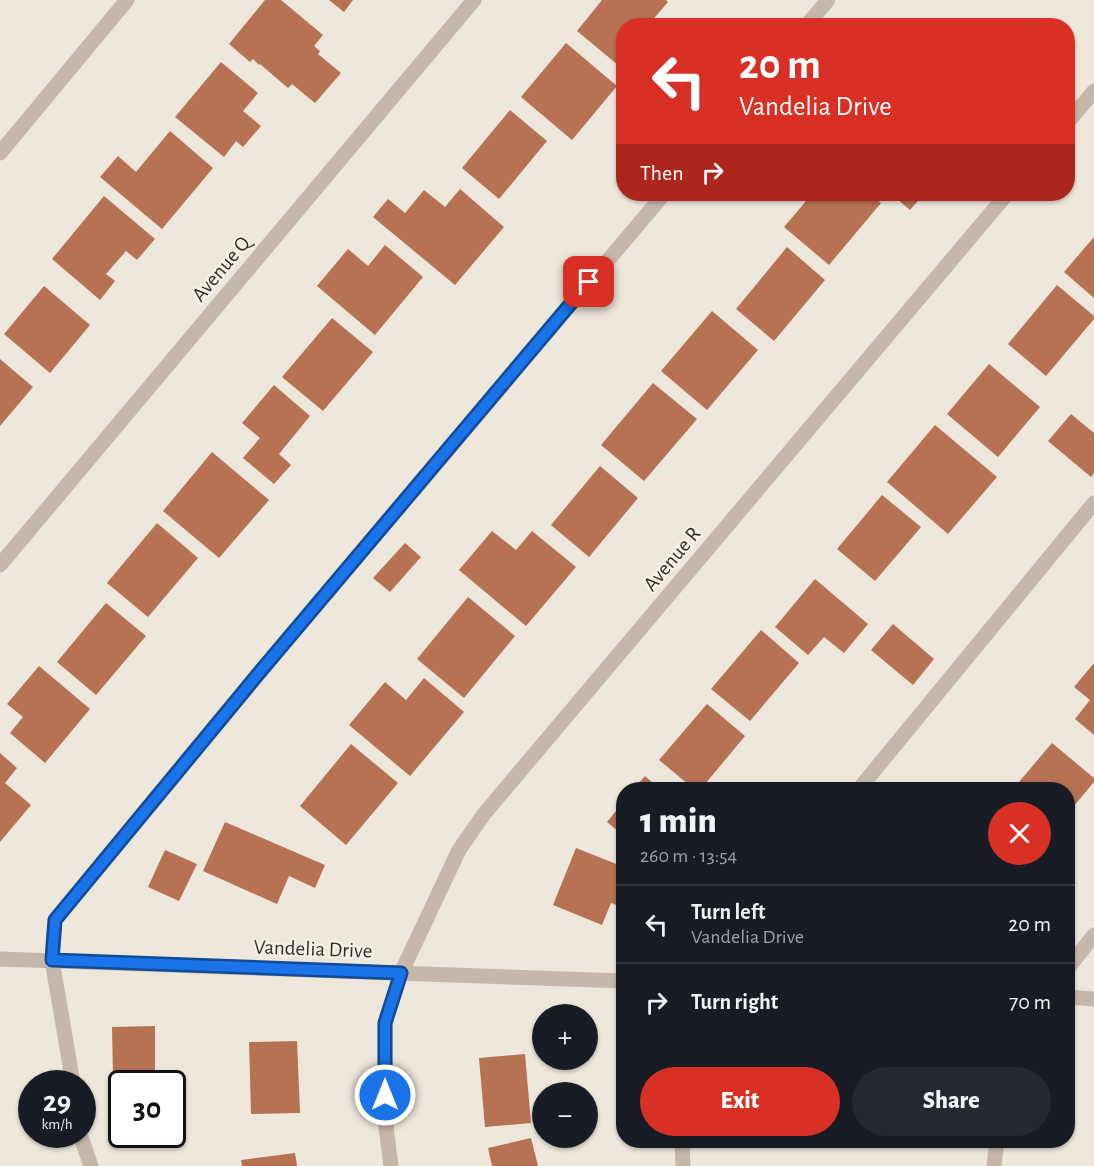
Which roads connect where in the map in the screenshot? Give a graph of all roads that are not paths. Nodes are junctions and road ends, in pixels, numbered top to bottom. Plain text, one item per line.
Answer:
1 (127, 0) edge
2 (474, 0) edge
3 (828, 0) edge
4 (813, 18) edge
5 (1094, 91) edge
6 (1075, 114) edge
7 (0, 153) edge
8 (658, 201) edge
9 (1001, 201) edge
10 (1094, 503) edge
11 (0, 565) edge
12 (865, 782) edge
13 (1094, 935) edge
14 (0, 959) edge
15 (1075, 959) edge
16 (52, 960) junction
17 (401, 973) junction
18 (616, 981) edge
19 (1075, 998) edge
20 (1094, 999) edge
21 (71, 1070) edge
22 (85, 1148) edge
23 (682, 1148) edge
24 (996, 1148) edge
25 (91, 1166) edge
26 (391, 1166) edge
27 (683, 1166) edge
28 (994, 1166) edge

1 - 7 street
2 - 11 street, Avenue Q
3 - 4 street
5 - 6 street
8 - 16 street
9 - 17 street, Avenue R
10 - 12 street
13 - 15 street
14 - 16 street, Vandelia Drive
16 - 17 street, Vandelia Drive
16 - 21 street
17 - 18 street, Vandelia Drive
17 - 26 street, Avenue R
19 - 20 street
22 - 25 street
23 - 27 street
24 - 28 street

